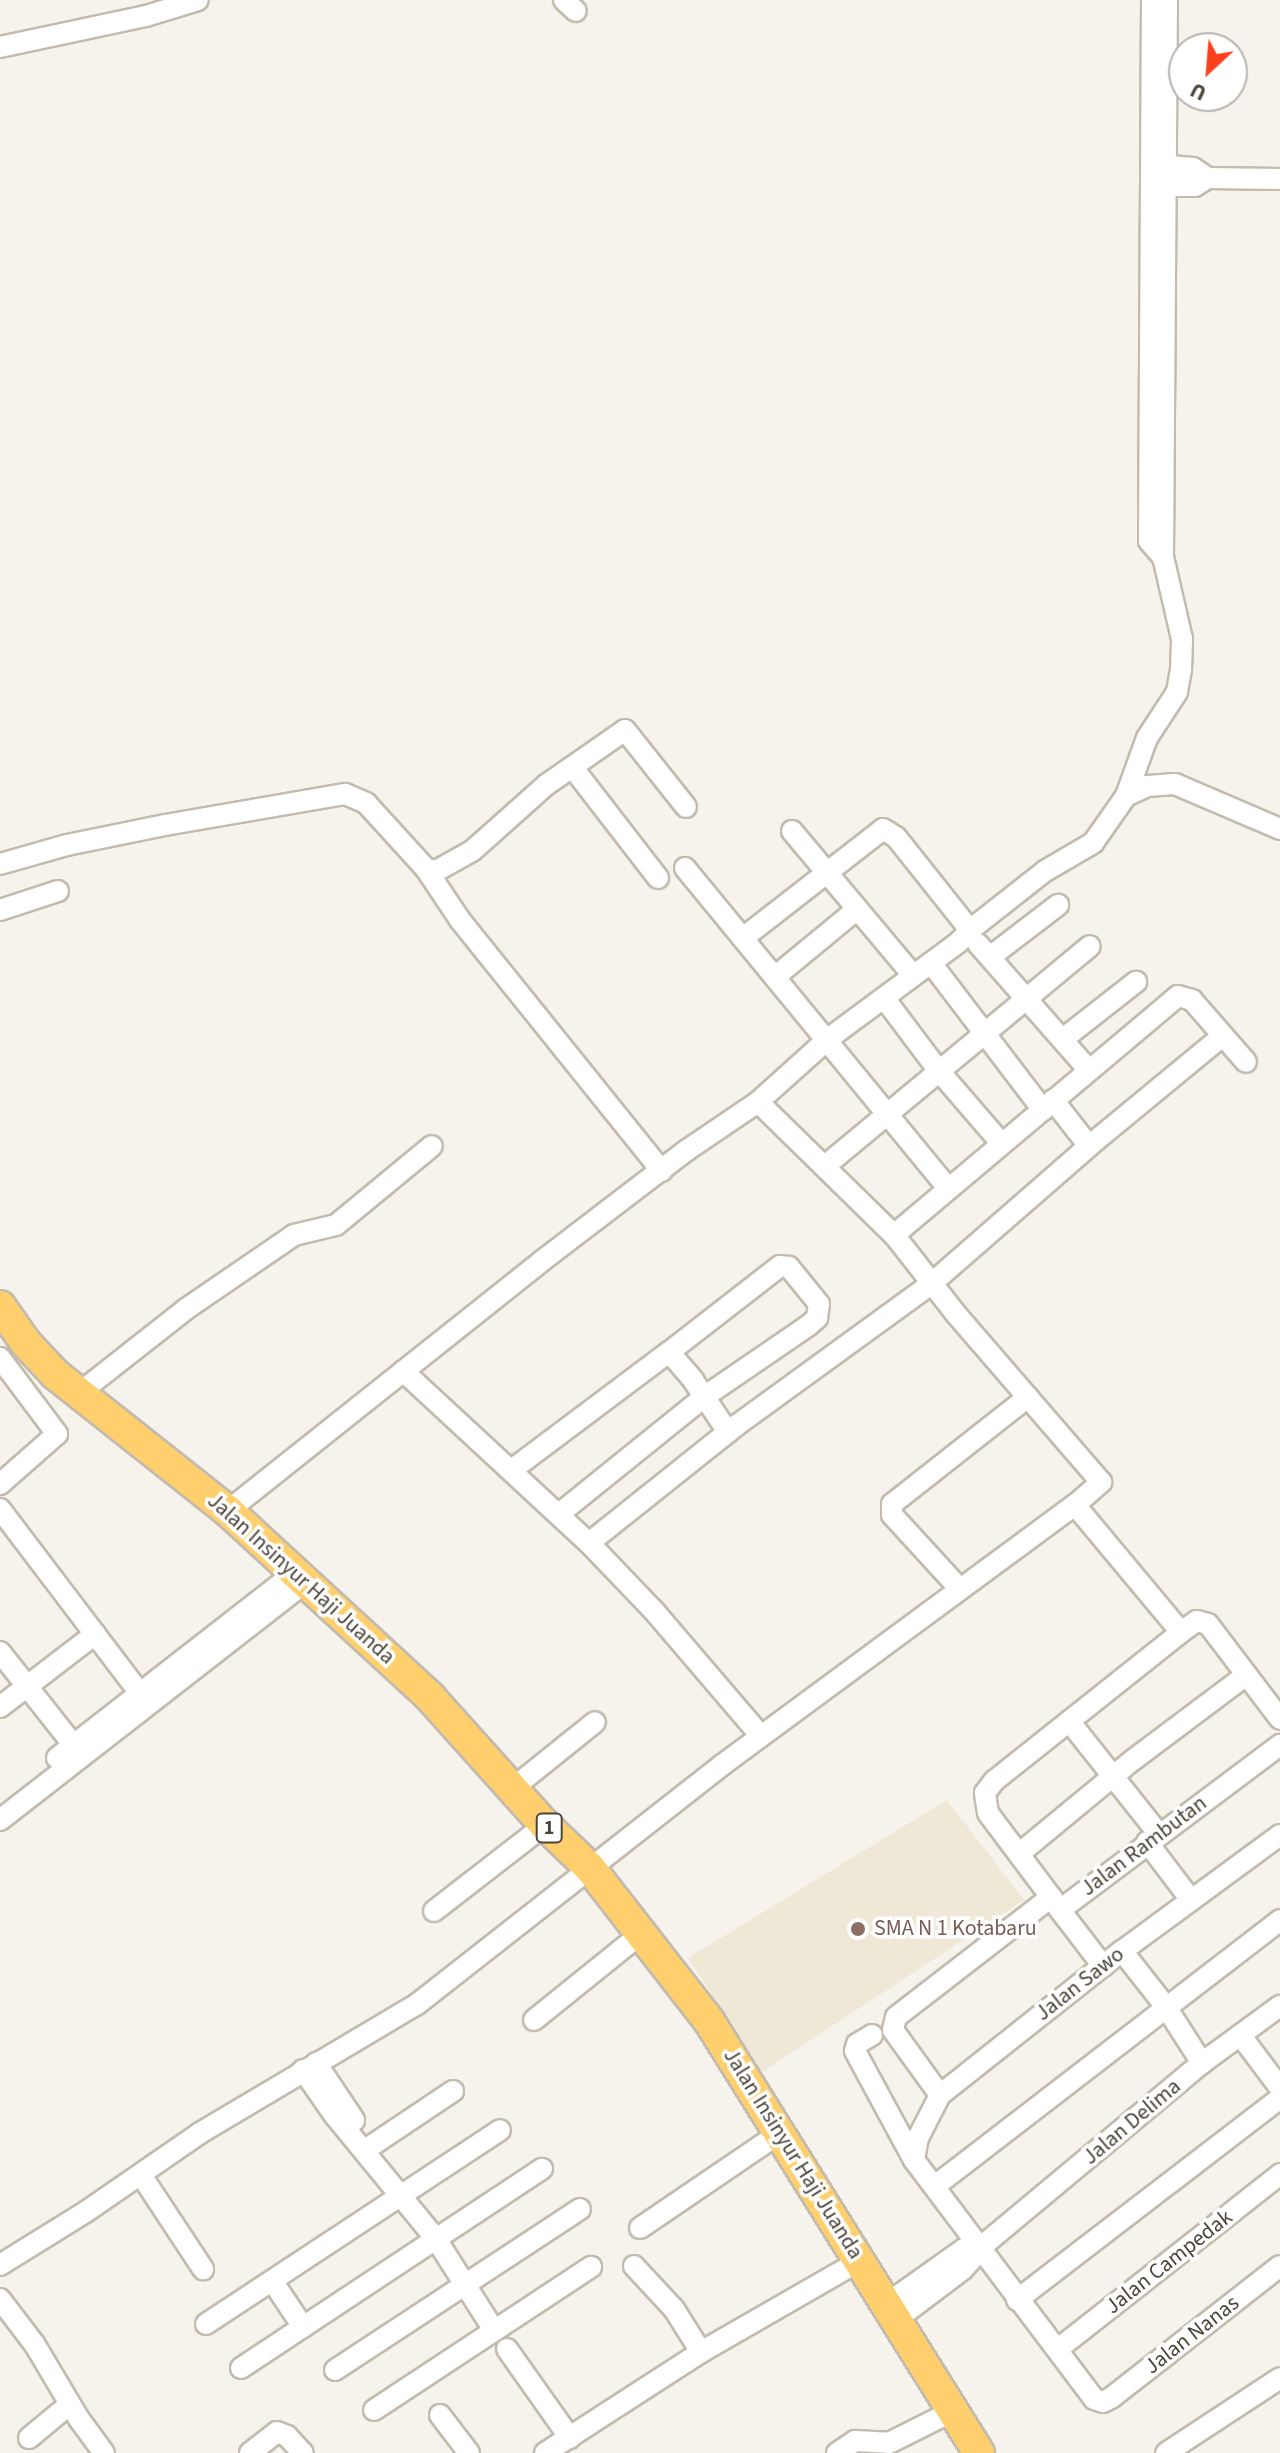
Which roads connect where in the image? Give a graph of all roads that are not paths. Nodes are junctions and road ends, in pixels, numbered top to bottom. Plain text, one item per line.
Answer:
1 (1152, 0) edge
2 (1167, 0) edge
3 (189, 2) edge
4 (0, 47) edge
5 (1160, 176) junction
6 (1280, 179) edge
7 (573, 768) junction
8 (1126, 796) junction
9 (686, 807) dead end
10 (1280, 829) edge
11 (792, 831) dead end
12 (0, 864) edge
13 (685, 868) dead end
14 (426, 869) junction
15 (826, 873) junction
16 (658, 878) dead end
17 (58, 891) dead end
18 (1058, 905) dead end
19 (0, 910) edge
20 (856, 910) junction
21 (743, 938) junction
22 (979, 944) junction
23 (1090, 946) dead end
24 (931, 963) junction
25 (912, 974) junction
26 (776, 976) junction
27 (1136, 982) dead end
28 (884, 998) junction
29 (1027, 998) junction
30 (984, 1034) junction
31 (1221, 1037) junction
32 (828, 1039) junction
33 (1063, 1039) junction
34 (1246, 1062) dead end
35 (1088, 1069) junction
36 (939, 1071) junction
37 (758, 1102) junction
38 (1048, 1105) junction
39 (888, 1114) junction
40 (1002, 1144) junction
41 (432, 1146) dead end
42 (1089, 1146) junction
43 (825, 1166) junction
44 (662, 1171) junction
45 (948, 1188) junction
46 (894, 1235) junction
47 (931, 1284) junction
48 (0, 1306) edge
49 (669, 1352) junction
50 (0, 1358) edge
51 (403, 1371) junction
52 (78, 1394) junction
53 (704, 1397) junction
54 (1028, 1397) junction
55 (728, 1432) junction
56 (513, 1469) junction
57 (0, 1484) edge
58 (1075, 1505) junction
59 (0, 1509) edge
60 (228, 1511) junction
61 (559, 1514) junction
62 (589, 1543) junction
63 (302, 1576) junction
64 (959, 1588) junction
65 (1181, 1632) junction
66 (95, 1634) junction
67 (0, 1652) edge
68 (1245, 1676) junction
69 (27, 1687) junction
70 (144, 1700) junction
71 (0, 1707) edge
72 (1280, 1719) edge
73 (1069, 1721) junction
74 (595, 1722) dead end
75 (761, 1736) junction
76 (1280, 1745) edge
77 (78, 1751) junction
78 (1115, 1776) junction
79 (513, 1788) junction
80 (0, 1803) edge
81 (0, 1820) edge
82 (545, 1825) junction
83 (1280, 1835) edge
84 (1153, 1838) junction
85 (1020, 1853) junction
86 (590, 1868) junction
87 (1191, 1900) junction
88 (1055, 1904) junction
89 (434, 1911) dead end
90 (1280, 1920) edge
91 (642, 1933) junction
92 (1122, 1951) junction
93 (1103, 1966) junction
94 (1280, 2006) edge
95 (1166, 2007) junction
96 (534, 2020) dead end
97 (872, 2035) dead end
98 (1241, 2036) junction
99 (1202, 2063) junction
100 (310, 2066) junction
101 (1280, 2088) edge
102 (453, 2091) dead end
103 (940, 2095) junction
104 (1280, 2098) edge
105 (500, 2130) dead end
106 (781, 2132) junction
107 (363, 2148) junction
108 (914, 2160) junction
109 (542, 2169) dead end
110 (1280, 2174) edge
111 (141, 2175) junction
112 (935, 2186) junction
113 (401, 2192) junction
114 (580, 2209) dead end
115 (640, 2228) dead end
116 (436, 2239) junction
117 (981, 2246) junction
118 (861, 2260) junction
119 (0, 2265) edge
120 (634, 2266) dead end
121 (1280, 2266) edge
122 (591, 2267) dead end
123 (203, 2269) dead end
124 (273, 2282) junction
125 (466, 2286) junction
126 (0, 2299) edge
127 (1017, 2300) junction
128 (893, 2311) junction
129 (206, 2324) dead end
130 (303, 2327) junction
131 (494, 2330) junction
132 (507, 2349) dead end
133 (1058, 2349) junction
134 (701, 2352) junction
135 (241, 2368) dead end
136 (335, 2370) dead end
137 (1280, 2378) edge
138 (70, 2404) junction
139 (374, 2410) dead end
140 (953, 2411) junction
141 (440, 2415) dead end
142 (29, 2438) dead end
143 (570, 2438) junction
144 (104, 2453) edge
145 (250, 2453) edge
146 (303, 2453) edge
147 (469, 2453) edge
148 (545, 2453) edge
149 (837, 2453) edge
150 (979, 2453) edge
151 (1166, 2453) edge

1 - 5 street
2 - 5 street
3 - 4 street
5 - 6 street
5 - 8 street
7 - 9 street
7 - 14 street
7 - 16 street
8 - 10 street
8 - 22 street
11 - 15 street
12 - 14 street
13 - 21 street
14 - 44 street
15 - 20 street
15 - 21 street
15 - 22 street
17 - 19 street
18 - 22 street
20 - 25 street
20 - 26 street
21 - 26 street
22 - 24 street
22 - 29 street
23 - 29 street
24 - 25 street
24 - 30 street
25 - 28 street
26 - 32 street
27 - 33 street
28 - 32 street
28 - 36 street
29 - 30 street
29 - 33 street
30 - 36 street
30 - 38 street
31 - 34 street
31 - 35 street
31 - 42 street
32 - 37 street
32 - 39 street
33 - 35 street
35 - 38 street
36 - 39 street
36 - 40 street
37 - 43 street
37 - 44 street
38 - 40 street
38 - 42 street
39 - 43 street
39 - 45 street
40 - 45 street
41 - 52 street
42 - 47 street
43 - 46 street
44 - 51 street
45 - 46 street
46 - 47 street
47 - 54 street
47 - 55 street
48 - 52 highway, Jalan Insinyur Haji Juanda / 1
49 - 53 street
49 - 53 street
49 - 56 street
50 - 57 street
51 - 56 street
51 - 60 street
52 - 60 highway, Jalan Insinyur Haji Juanda / 1
53 - 55 street
53 - 61 street
54 - 58 street
54 - 64 street
55 - 62 street
56 - 61 street
58 - 64 street
58 - 65 street
59 - 66 street
60 - 63 highway, Jalan Insinyur Haji Juanda / 1
61 - 62 street
62 - 75 street
63 - 70 street
63 - 79 highway, Jalan Insinyur Haji Juanda / 1
64 - 75 street
65 - 68 street
65 - 73 street
66 - 69 street
66 - 70 street
67 - 69 street
68 - 72 street
68 - 78 street
69 - 71 street
69 - 77 street
70 - 77 street
73 - 78 street
73 - 85 street
74 - 79 street
75 - 86 street
76 - 84 street, Jalan Rambutan
77 - 80 street
77 - 81 street
78 - 84 street
78 - 85 street
79 - 82 highway, Jalan Insinyur Haji Juanda / 1
82 - 86 highway, Jalan Insinyur Haji Juanda / 1
82 - 89 street
83 - 87 street, Jalan Sawo
84 - 87 street
84 - 88 street, Jalan Rambutan
85 - 88 street
86 - 91 highway, Jalan Insinyur Haji Juanda / 1
86 - 100 street
87 - 92 street, Jalan Sawo
88 - 93 street
88 - 103 street, Jalan Rambutan
90 - 95 street
91 - 96 street
91 - 106 highway, Jalan Insinyur Haji Juanda / 1
92 - 93 street, Jalan Sawo
92 - 95 street
93 - 103 street, Jalan Sawo
94 - 98 street, Jalan Delima
95 - 99 street
95 - 112 street
97 - 108 street
98 - 99 street, Jalan Delima
98 - 101 street
99 - 117 street, Jalan Delima
100 - 107 street
100 - 111 street
102 - 107 street
103 - 108 street, Jalan Sawo
104 - 127 street
105 - 113 street
106 - 115 street
106 - 118 highway, Jalan Insinyur Haji Juanda / 1
107 - 113 street
108 - 112 street
109 - 116 street
110 - 133 street, Jalan Campedak
111 - 119 street
111 - 123 street
112 - 117 street
113 - 116 street
113 - 124 street
114 - 125 street
116 - 125 street
116 - 130 street
117 - 127 street
117 - 128 street, Jalan Delima
118 - 128 highway, Jalan Insinyur Haji Juanda / 1
118 - 134 street
120 - 134 street
121 - 133 street, Jalan Nanas
122 - 131 street
124 - 129 street
124 - 130 street
125 - 131 street
125 - 136 street
126 - 138 street
127 - 133 street
128 - 140 highway, Jalan Insinyur Haji Juanda / 1
130 - 135 street
131 - 139 street
132 - 143 street
134 - 143 street
137 - 151 street
138 - 142 street
138 - 144 street
140 - 149 street
140 - 150 highway, Jalan Insinyur Haji Juanda / 1
141 - 147 street
143 - 148 street
145 - 146 street

